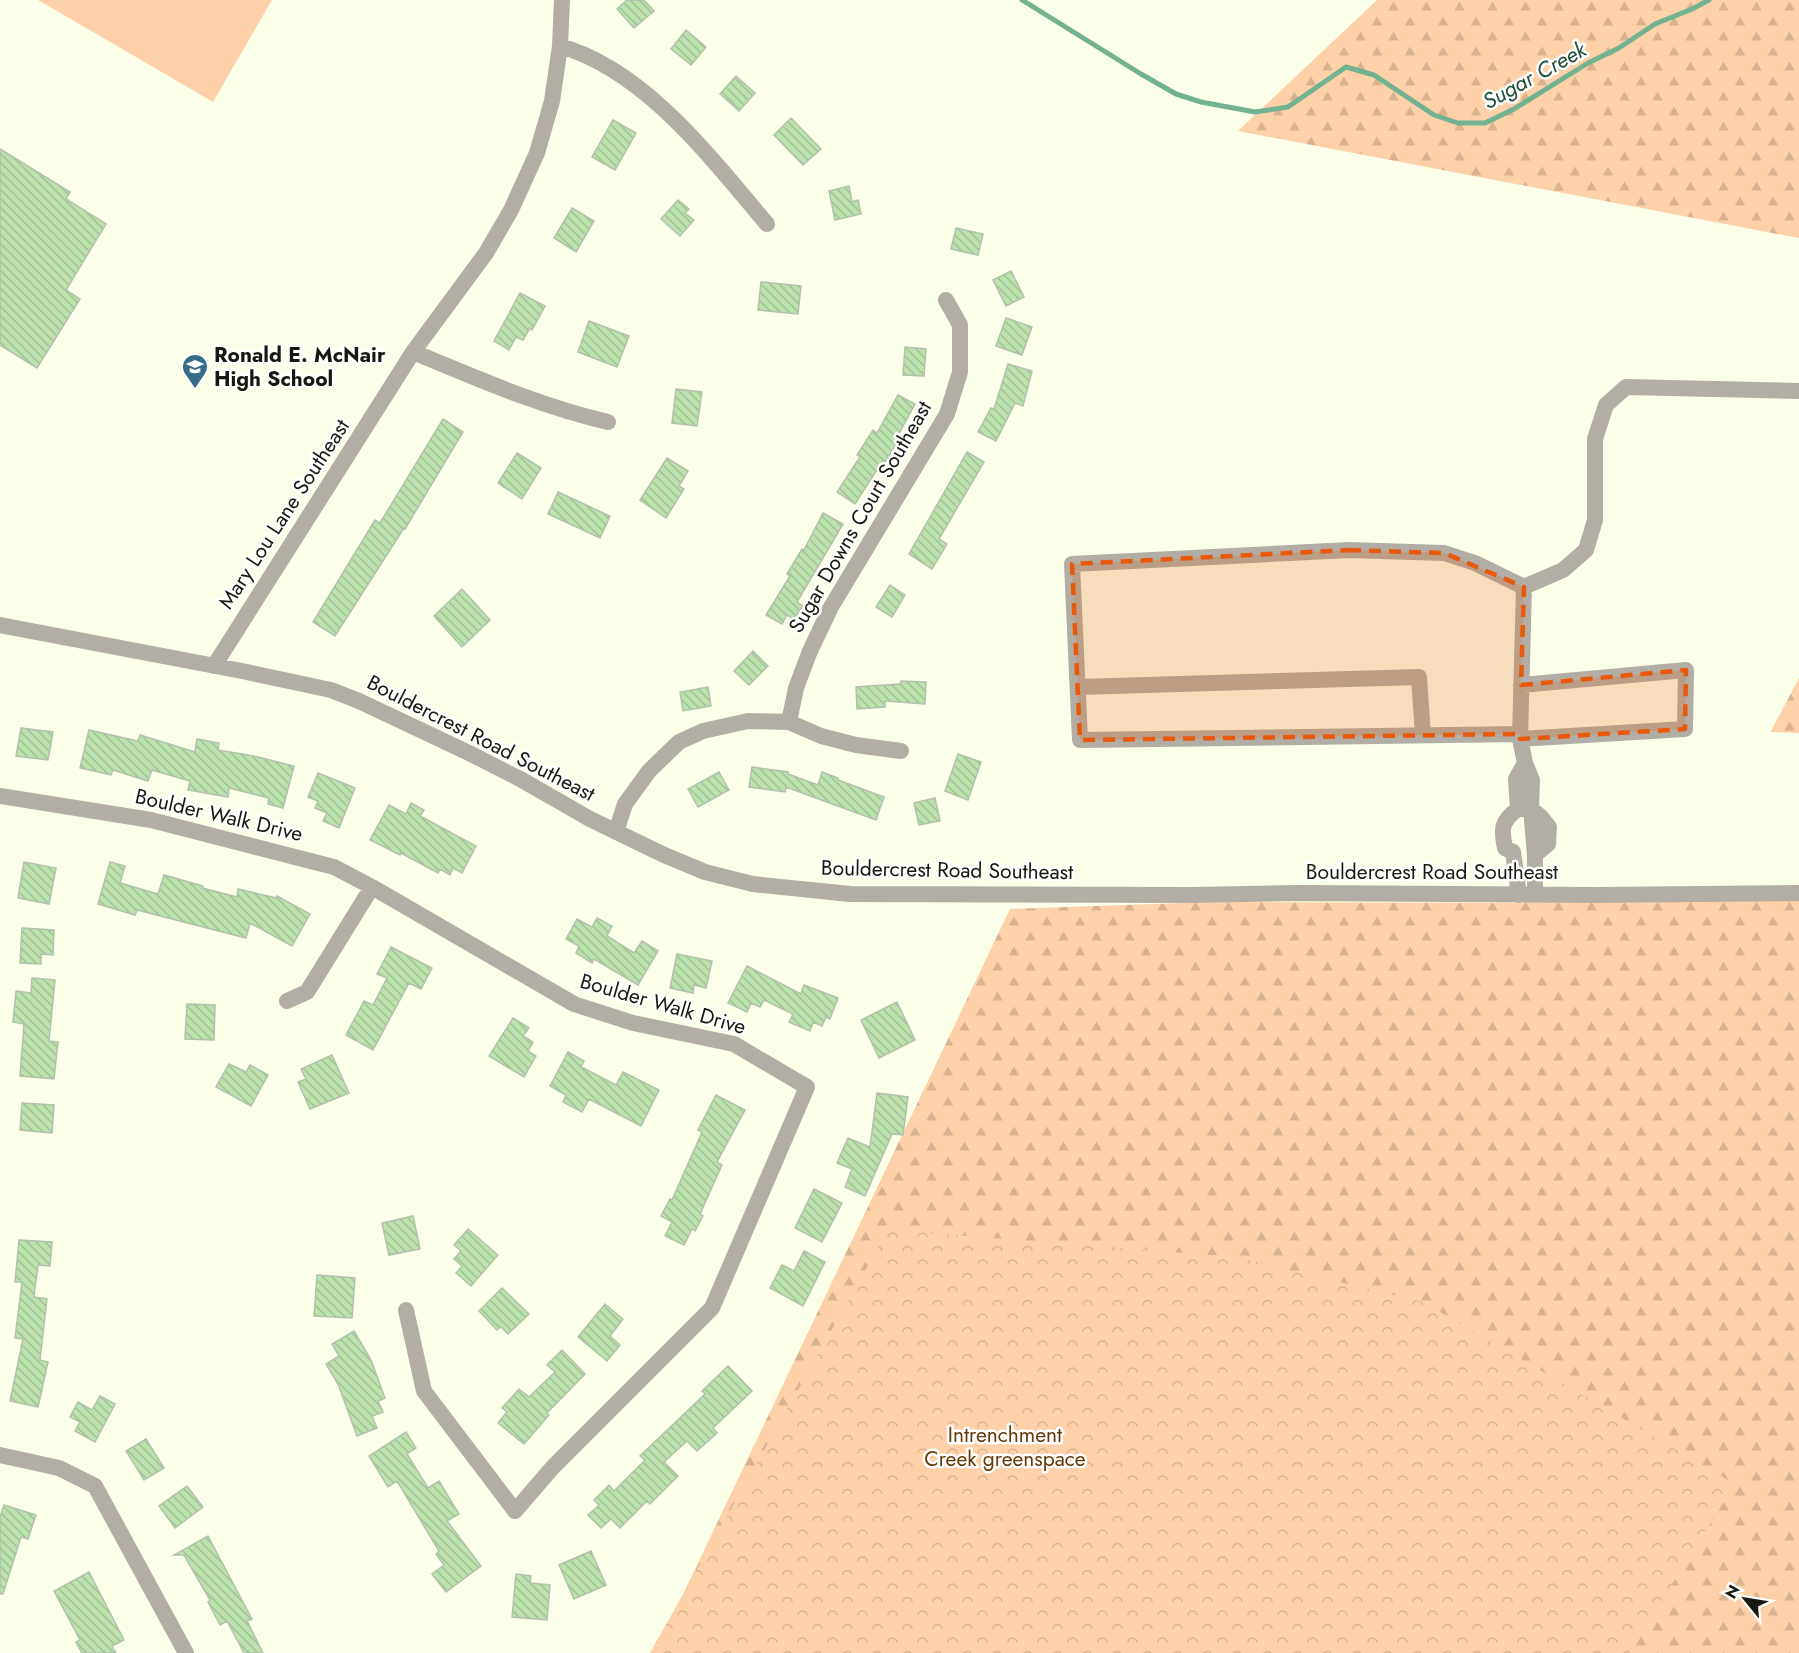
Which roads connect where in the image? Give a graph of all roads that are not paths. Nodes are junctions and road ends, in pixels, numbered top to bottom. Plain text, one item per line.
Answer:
1 (562, 0) edge
2 (560, 46) junction
3 (767, 224) dead end
4 (946, 300) dead end
5 (413, 352) junction
6 (1799, 391) edge
7 (608, 422) dead end
8 (1524, 587) junction
9 (0, 625) edge
10 (214, 666) junction
11 (1521, 685) junction
12 (1078, 687) junction
13 (789, 722) junction
14 (1424, 735) junction
15 (1520, 736) junction
16 (901, 751) dead end
17 (0, 795) edge
18 (1524, 809) junction
19 (616, 832) junction
20 (372, 887) junction
21 (1799, 893) edge
22 (1527, 895) junction
23 (287, 1001) dead end
24 (406, 1310) dead end
25 (0, 1455) edge
26 (186, 1653) edge

1 - 2 street, Mary Lou Lane Southeast
2 - 3 street
2 - 5 street, Mary Lou Lane Southeast
4 - 13 street, Sugar Downs Court Southeast
5 - 7 street
5 - 10 street, Mary Lou Lane Southeast
6 - 8 street
8 - 11 street
8 - 12 street
9 - 10 street, Bouldercrest Road Southeast
10 - 19 street, Bouldercrest Road Southeast
11 - 15 street
11 - 15 street
12 - 14 street
12 - 14 street
13 - 16 street
13 - 19 street
14 - 15 street
15 - 18 street
17 - 20 street, Boulder Walk Drive
18 - 22 street
18 - 22 street
19 - 22 street, Bouldercrest Road Southeast
20 - 23 street
20 - 24 street, Boulder Walk Drive
21 - 22 street, Bouldercrest Road Southeast
25 - 26 street

